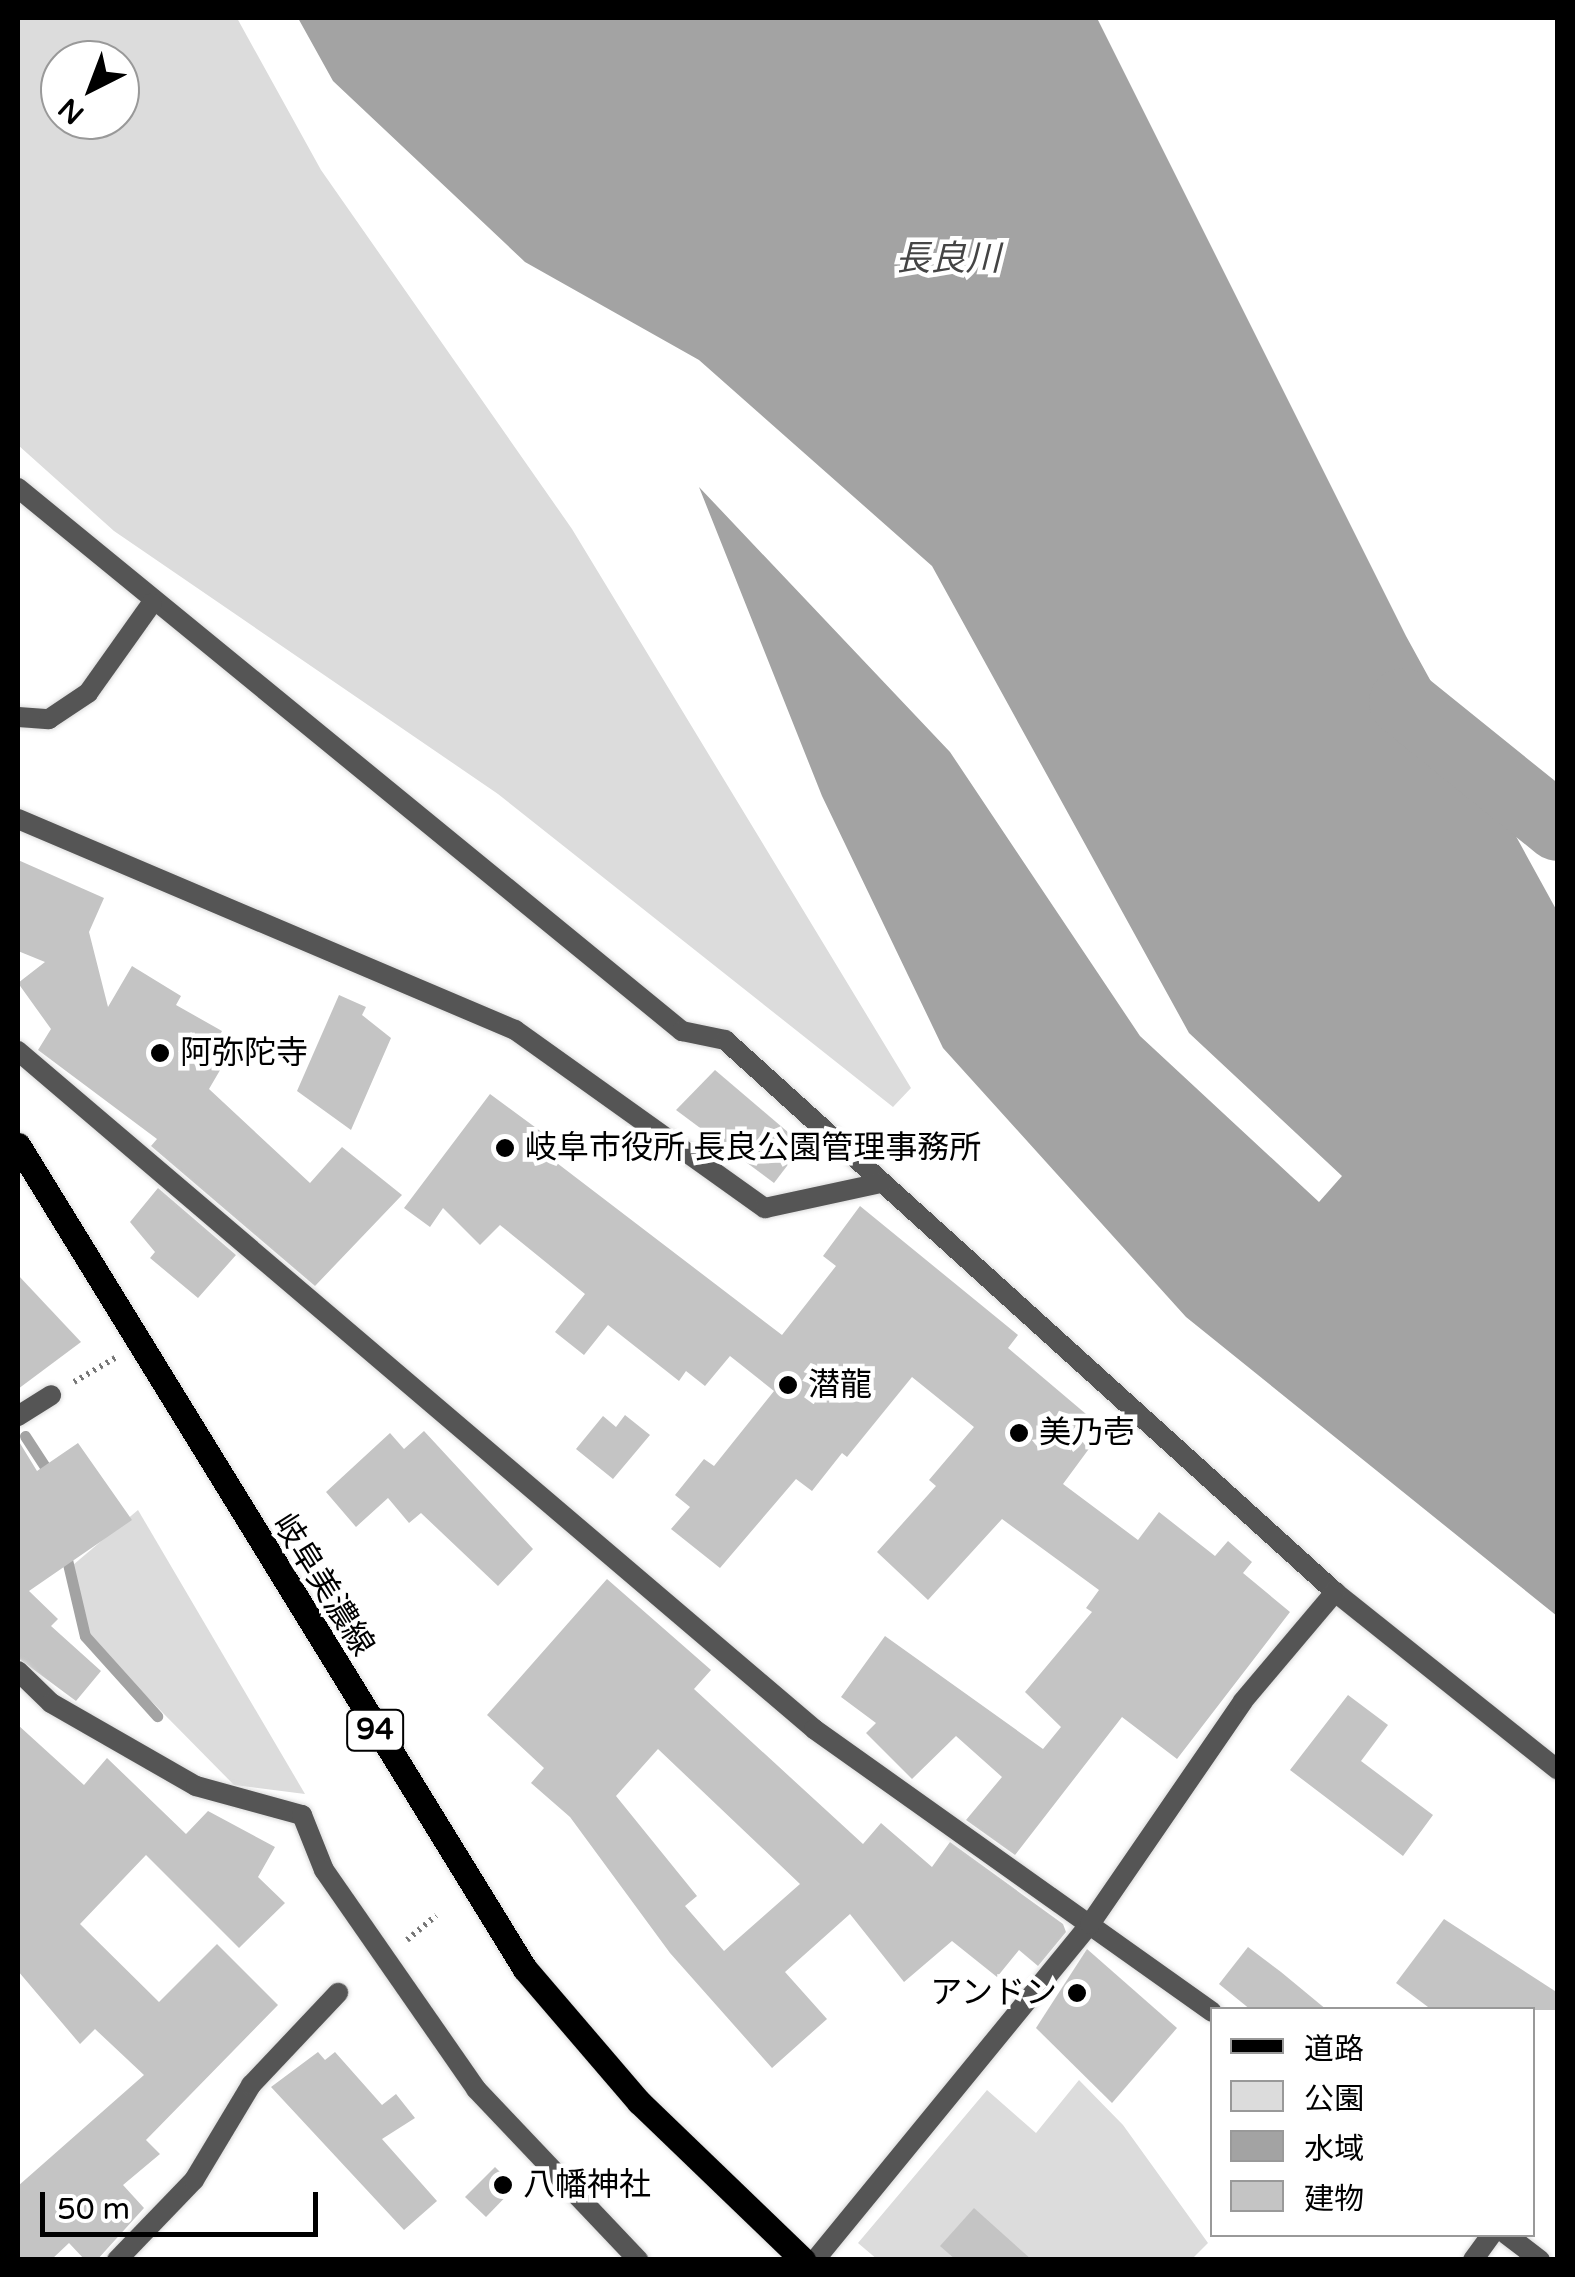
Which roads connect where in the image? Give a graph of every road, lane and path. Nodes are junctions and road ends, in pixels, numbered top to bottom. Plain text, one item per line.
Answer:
1 (18, 488) edge
2 (152, 603) junction
3 (18, 718) edge
4 (18, 819) edge
5 (18, 1051) edge
6 (18, 1146) edge
7 (880, 1183) junction
8 (135, 1346) junction
9 (51, 1395) joint
10 (18, 1416) edge
11 (1335, 1592) junction
12 (18, 1671) edge
13 (1558, 1770) edge
14 (1090, 1924) junction
15 (338, 1993) dead end
16 (1210, 2011) edge
17 (1490, 2237) edge
18 (1510, 2237) edge
19 (117, 2260) edge
20 (638, 2260) edge
21 (804, 2260) edge
22 (815, 2260) edge
23 (1473, 2260) edge
24 (1540, 2260) edge

1 - 2 street
2 - 3 street
2 - 7 street
4 - 7 street
5 - 14 street
6 - 8 main road, 岐阜美濃線 / 94
7 - 11 street
8 - 9 path
8 - 21 main road, 岐阜美濃線 / 94
9 - 10 street
11 - 13 street
11 - 14 street
12 - 20 street
14 - 16 street
14 - 22 street
15 - 19 street
17 - 23 street
18 - 24 street

